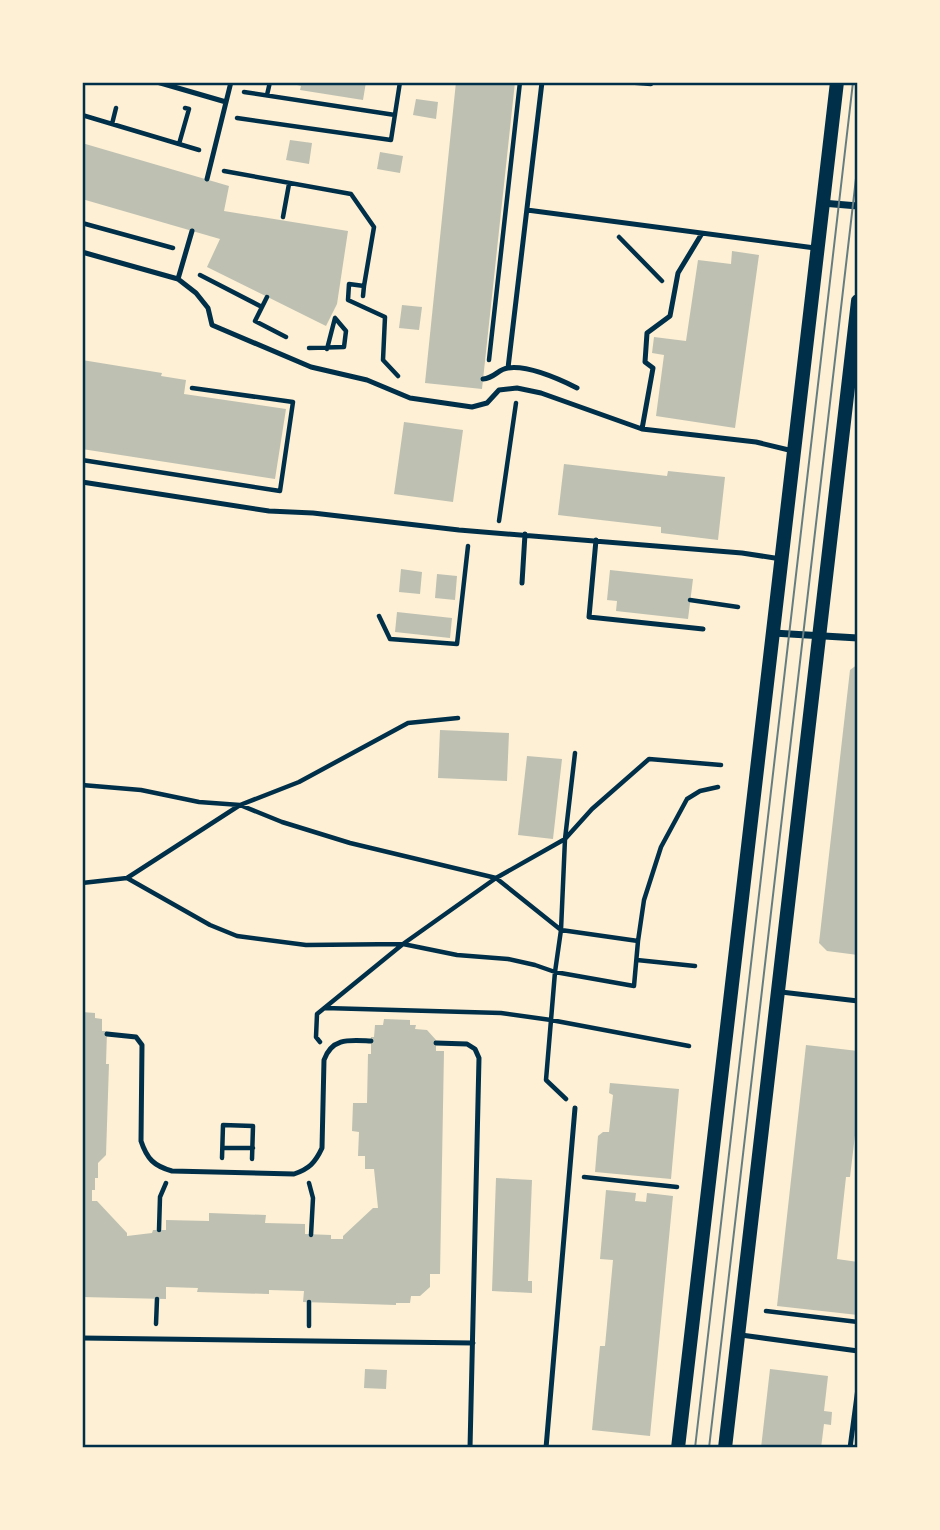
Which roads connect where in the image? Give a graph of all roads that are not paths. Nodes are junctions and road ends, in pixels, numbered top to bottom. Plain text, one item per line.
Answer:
1 (157, 82) edge
2 (542, 82) edge
3 (836, 82) edge
4 (230, 85) edge
5 (226, 102) junction
6 (207, 179) dead end
7 (822, 203) junction
8 (858, 206) edge
9 (527, 210) junction
10 (192, 232) dead end
11 (701, 234) junction
12 (817, 248) junction
13 (82, 252) edge
14 (178, 279) junction
15 (858, 300) edge
16 (509, 368) junction
17 (485, 379) road end
18 (577, 388) dead end
19 (642, 429) junction
20 (793, 451) junction
21 (82, 482) edge
22 (525, 534) junction
23 (596, 540) junction
24 (781, 559) junction
25 (522, 583) dead end
26 (704, 629) dead end
27 (773, 633) junction
28 (819, 636) junction
29 (858, 638) edge
30 (778, 992) junction
31 (858, 1001) edge
32 (107, 1034) dead end
33 (371, 1041) dead end
34 (436, 1043) dead end
35 (575, 1108) road end
36 (738, 1334) junction
37 (82, 1338) edge
38 (473, 1343) junction
39 (858, 1351) edge
40 (858, 1388) edge
41 (470, 1448) edge
42 (546, 1448) edge
43 (678, 1448) edge
44 (725, 1448) edge
45 (850, 1448) edge

1 - 5 lane
2 - 9 lane
3 - 7 main road
4 - 5 lane
5 - 6 lane
7 - 8 street
7 - 12 main road
9 - 11 lane
9 - 16 lane
10 - 14 lane
11 - 12 lane
11 - 19 lane
12 - 20 main road
13 - 14 lane
14 - 19 lane
15 - 28 main road
16 - 17 lane
16 - 18 lane
19 - 20 lane
20 - 24 main road
21 - 22 lane
22 - 23 lane
22 - 25 lane
23 - 24 lane
23 - 26 lane
24 - 27 main road
27 - 28 street
27 - 43 main road
28 - 29 street
28 - 30 main road
30 - 31 lane
30 - 36 main road
32 - 33 lane
34 - 38 lane
35 - 42 lane
36 - 39 lane
36 - 44 main road
37 - 38 lane
38 - 41 lane
40 - 45 lane

